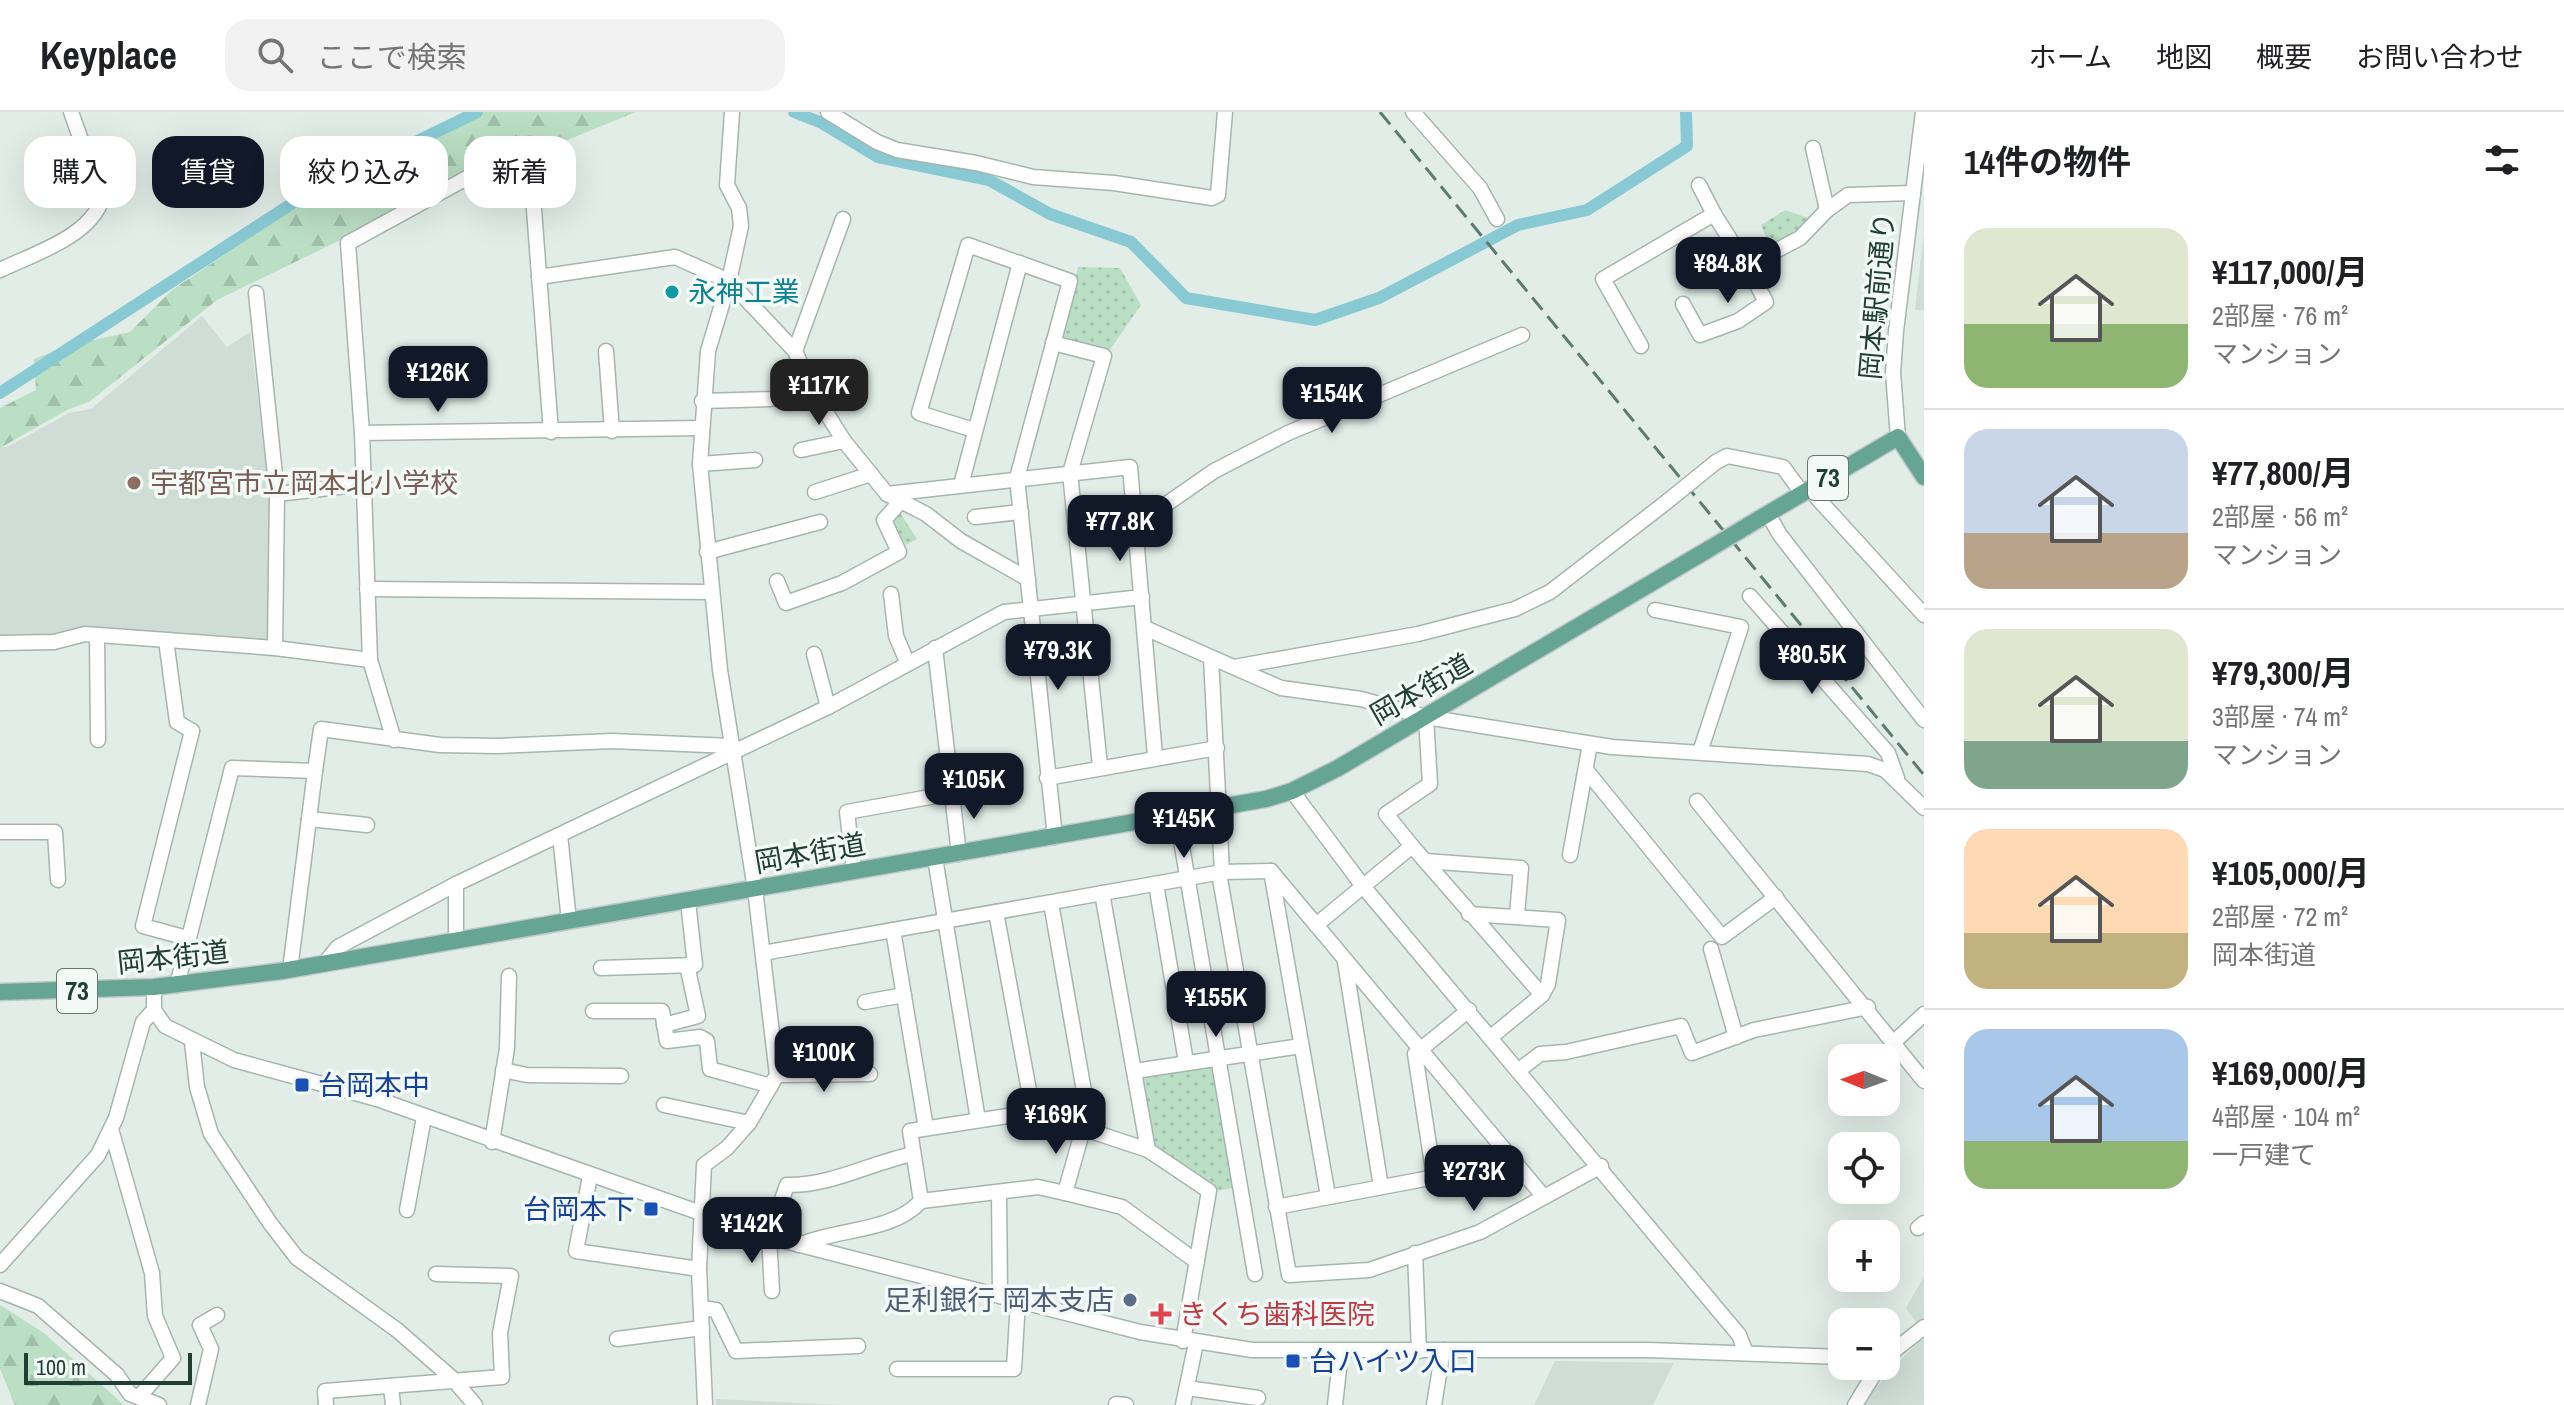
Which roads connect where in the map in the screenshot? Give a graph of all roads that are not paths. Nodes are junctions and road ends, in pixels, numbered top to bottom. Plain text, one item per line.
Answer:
1 (71, 112) edge
2 (732, 112) edge
3 (828, 112) edge
4 (1225, 112) edge
5 (1413, 112) edge
6 (1923, 112) edge
7 (1813, 148) dead end
8 (1699, 185) dead end
9 (1913, 193) junction
10 (1827, 210) junction
11 (1714, 214) junction
12 (843, 219) dead end
13 (1497, 219) dead end
14 (1020, 263) junction
15 (1747, 266) junction
16 (0, 270) edge
17 (539, 277) junction
18 (729, 281) junction
19 (256, 293) dead end
20 (1683, 304) dead end
21 (1522, 335) dead end
22 (1053, 343) junction
23 (1641, 346) dead end
24 (606, 351) dead end
25 (795, 351) junction
26 (812, 390) junction
27 (702, 401) junction
28 (701, 428) junction
29 (974, 430) junction
30 (612, 431) junction
31 (551, 432) junction
32 (362, 433) junction
33 (1898, 437) junction
34 (844, 441) junction
35 (801, 450) dead end
36 (755, 460) dead end
37 (700, 464) junction
38 (1070, 473) junction
39 (871, 474) junction
40 (1924, 477) edge
41 (1017, 478) junction
42 (364, 484) junction
43 (961, 485) junction
44 (1806, 491) junction
45 (815, 492) dead end
46 (277, 494) junction
47 (894, 498) junction
48 (1021, 512) junction
49 (1764, 516) junction
50 (975, 517) dead end
51 (820, 522) dead end
52 (1135, 526) junction
53 (707, 552) junction
54 (1028, 579) junction
55 (777, 581) dead end
56 (367, 589) junction
57 (710, 592) junction
58 (891, 594) dead end
59 (1750, 596) dead end
60 (1142, 597) junction
61 (1083, 604) junction
62 (1031, 610) junction
63 (1655, 610) dead end
64 (1924, 615) edge
65 (1145, 628) junction
66 (97, 635) junction
67 (166, 640) junction
68 (0, 643) edge
69 (275, 648) junction
70 (935, 648) junction
71 (814, 654) dead end
72 (1211, 658) junction
73 (370, 660) junction
74 (907, 662) junction
75 (1234, 667) junction
76 (828, 707) junction
77 (1426, 717) junction
78 (1924, 720) edge
79 (98, 740) dead end
80 (394, 740) junction
81 (1590, 744) junction
82 (1217, 748) junction
83 (732, 750) junction
84 (1700, 752) junction
85 (1155, 756) junction
86 (1100, 766) junction
87 (1586, 770) junction
88 (315, 771) junction
89 (1047, 778) junction
90 (1899, 781) junction
91 (1292, 791) junction
92 (952, 793) junction
93 (1697, 801) dead end
94 (1924, 808) edge
95 (1221, 809) junction
96 (1177, 817) junction
97 (309, 819) junction
98 (367, 825) dead end
99 (0, 832) edge
100 (560, 835) junction
101 (1055, 837) junction
102 (1412, 846) junction
103 (959, 854) junction
104 (1570, 855) dead end
105 (935, 858) junction
106 (1425, 861) junction
107 (854, 871) junction
108 (1271, 871) junction
109 (1220, 873) junction
110 (1189, 878) junction
111 (58, 880) dead end
112 (456, 884) junction
113 (1156, 884) junction
114 (1362, 885) junction
115 (755, 889) junction
116 (1102, 893) junction
117 (1776, 897) junction
118 (688, 901) junction
119 (1051, 903) junction
120 (996, 912) junction
121 (1469, 914) junction
122 (1517, 915) junction
123 (569, 921) junction
124 (945, 921) junction
125 (1316, 925) junction
126 (893, 930) junction
127 (187, 938) junction
128 (456, 940) junction
129 (1711, 949) dead end
130 (763, 953) junction
131 (1345, 960) junction
132 (324, 964) junction
133 (687, 965) junction
134 (601, 968) dead end
135 (290, 970) junction
136 (509, 976) dead end
137 (177, 985) junction
138 (154, 987) junction
139 (0, 992) edge
140 (904, 995) junction
141 (1542, 995) junction
142 (865, 1002) dead end
143 (1868, 1007) junction
144 (154, 1010) junction
145 (1469, 1010) junction
146 (593, 1011) dead end
147 (1924, 1014) edge
148 (664, 1025) junction
149 (1491, 1037) junction
150 (1736, 1037) junction
151 (192, 1042) junction
152 (1893, 1043) junction
153 (1301, 1046) junction
154 (1419, 1048) junction
155 (1250, 1053) junction
156 (1217, 1058) junction
157 (1186, 1062) junction
158 (503, 1070) junction
159 (1519, 1070) junction
160 (1135, 1071) junction
161 (870, 1074) dead end
162 (621, 1076) dead end
163 (774, 1080) junction
164 (1924, 1081) edge
165 (664, 1105) dead end
166 (1033, 1112) junction
167 (424, 1117) junction
168 (978, 1120) junction
169 (749, 1123) junction
170 (926, 1128) junction
171 (111, 1129) junction
172 (1087, 1130) junction
173 (492, 1142) junction
174 (1148, 1150) junction
175 (913, 1154) junction
176 (1515, 1162) junction
177 (1601, 1166) junction
178 (590, 1176) junction
179 (1434, 1177) junction
180 (1381, 1187) junction
181 (999, 1192) junction
182 (1065, 1193) junction
183 (1328, 1196) junction
184 (1544, 1197) junction
185 (921, 1201) junction
186 (1276, 1207) junction
187 (407, 1210) dead end
188 (702, 1215) junction
189 (769, 1237) junction
190 (799, 1245) junction
191 (1415, 1253) junction
192 (1197, 1262) junction
193 (0, 1265) edge
194 (699, 1269) junction
195 (436, 1274) dead end
196 (1255, 1274) dead end
197 (0, 1291) edge
198 (772, 1291) dead end
199 (1000, 1296) junction
200 (1018, 1300) junction
201 (701, 1308) junction
202 (217, 1315) dead end
203 (1924, 1327) edge
204 (702, 1328) junction
205 (617, 1339) dead end
206 (1189, 1342) junction
207 (858, 1346) dead end
208 (1900, 1346) edge
209 (1443, 1350) junction
210 (1341, 1351) junction
211 (1419, 1351) junction
212 (1746, 1353) junction
213 (1828, 1356) edge
214 (897, 1369) dead end
215 (453, 1379) junction
216 (1870, 1380) edge
217 (391, 1387) junction
218 (1187, 1388) junction
219 (1258, 1398) dead end
220 (135, 1399) edge
221 (1116, 1404) edge
222 (159, 1405) edge
223 (198, 1405) edge
224 (326, 1405) edge
225 (393, 1405) edge
226 (475, 1405) edge
227 (705, 1405) edge
228 (1126, 1405) edge
229 (1183, 1405) edge
230 (1335, 1405) edge
231 (1434, 1405) edge
232 (1855, 1405) edge

1 - 16 street
2 - 18 street
3 - 4 street
5 - 13 street
6 - 9 street, 岡本駅前通り
7 - 10 street
8 - 11 street
9 - 10 street
9 - 33 street, 岡本駅前通り
10 - 15 street
11 - 15 street
11 - 23 street
12 - 25 street
14 - 22 street
14 - 29 street
14 - 29 street
15 - 20 street
17 - 18 street
17 - 31 street
17 - 32 street
18 - 25 street
18 - 27 street
19 - 46 street
21 - 52 street
22 - 38 street
22 - 41 street
24 - 30 street
25 - 26 street
26 - 27 street
26 - 34 street
27 - 28 street
28 - 30 street
28 - 37 street
29 - 43 street
30 - 31 street
31 - 32 street
32 - 42 street
33 - 40 main road, 岡本駅前通り
33 - 44 main road, 73
34 - 35 street
34 - 39 street
36 - 37 street
37 - 53 street
38 - 41 street
38 - 52 street
38 - 61 street
39 - 45 street
39 - 47 street
41 - 43 street
41 - 48 street
42 - 46 street
42 - 56 street
43 - 47 street
44 - 49 main road, 73
44 - 64 street
44 - 75 street, bridge
46 - 69 street
47 - 54 street
47 - 55 street
48 - 50 street
48 - 54 street
49 - 77 main road, 岡本街道 / 73, bridge
49 - 78 street
51 - 53 street
52 - 60 street
53 - 57 street
54 - 62 street
56 - 57 street
56 - 73 street
57 - 83 street
58 - 74 street
59 - 90 street
60 - 61 street
60 - 65 street
61 - 62 street
61 - 86 street
62 - 70 street
62 - 89 street
63 - 84 street
65 - 72 street
65 - 85 street
66 - 67 street
66 - 68 street
66 - 79 street
67 - 69 street
67 - 127 street
69 - 73 street
70 - 74 street
70 - 92 street
71 - 76 street
72 - 75 street
72 - 82 street
73 - 80 street
74 - 76 street
75 - 77 street
76 - 83 street
77 - 81 street
77 - 91 main road, 岡本街道 / 73
77 - 102 street
80 - 83 street
80 - 88 street
81 - 84 street
81 - 87 street
82 - 85 street
82 - 95 street
83 - 100 street
83 - 115 street
84 - 90 street
85 - 86 street
86 - 89 street
87 - 104 street
87 - 117 street
88 - 97 street
88 - 127 street
89 - 101 street
90 - 94 street
91 - 95 main road, 岡本街道 / 73
91 - 114 street
92 - 103 street
92 - 107 street
93 - 117 street
95 - 96 main road, 岡本街道 / 73
95 - 109 street
96 - 101 main road, 岡本街道 / 73
96 - 110 street
97 - 98 street
97 - 135 street
99 - 111 street
100 - 112 street
100 - 123 street
101 - 103 main road, 岡本街道 / 73
102 - 106 street
102 - 114 street
103 - 105 main road, 岡本街道 / 73
105 - 107 main road, 岡本街道 / 73
105 - 124 street
106 - 121 street
106 - 122 street
107 - 115 main road, 岡本街道 / 73
108 - 109 street
108 - 125 street
108 - 153 street
109 - 110 street
109 - 155 street
110 - 113 street
110 - 156 street
112 - 128 street
112 - 132 street
113 - 116 street
113 - 157 street
114 - 125 street
114 - 145 street
115 - 118 main road, 岡本街道 / 73
115 - 130 street
116 - 119 street
116 - 160 street
117 - 143 street
118 - 123 main road, 岡本街道 / 73
118 - 133 street
119 - 120 street
119 - 172 street
120 - 124 street
120 - 166 street
121 - 122 street
121 - 141 street
122 - 141 street
123 - 128 main road, 岡本街道 / 73
124 - 126 street
124 - 168 street
125 - 131 street
126 - 130 street
126 - 140 street
127 - 137 street
128 - 132 main road, 岡本街道 / 73
129 - 150 street
130 - 163 street
131 - 154 street
131 - 180 street
132 - 135 main road, 岡本街道 / 73
133 - 134 street
133 - 148 street
135 - 137 main road, 岡本街道 / 73
136 - 158 street
137 - 138 main road, 岡本街道 / 73
138 - 139 main road, 岡本街道 / 73
138 - 144 street
140 - 142 street
140 - 170 street
141 - 149 street
143 - 150 street
143 - 152 street
144 - 151 street
144 - 171 street
145 - 149 street
145 - 154 street
146 - 148 street
147 - 152 street
148 - 163 street
149 - 159 street
150 - 159 street
151 - 167 street
151 - 215 street
152 - 164 street
153 - 155 street
153 - 183 street
154 - 176 street
154 - 179 street
155 - 156 street
155 - 186 street
156 - 157 street
156 - 196 street
157 - 160 street
158 - 162 street
158 - 173 street
159 - 177 street
160 - 174 street
161 - 163 street
163 - 169 street
165 - 169 street
166 - 168 street
166 - 172 street
167 - 173 street
167 - 187 street
168 - 170 street
169 - 188 street
170 - 175 street
171 - 193 street
171 - 220 street
172 - 174 street
172 - 182 street
173 - 178 street
174 - 192 street
175 - 185 street
175 - 189 street
176 - 179 street
176 - 184 street
177 - 184 street
177 - 212 street
178 - 188 street
178 - 194 street
179 - 180 street
180 - 183 street
181 - 182 street
181 - 185 street
181 - 199 street
182 - 192 street
183 - 186 street
184 - 191 street
185 - 190 street
186 - 191 street
188 - 189 street
188 - 194 street
189 - 190 street
189 - 198 street
190 - 199 street
191 - 211 street
192 - 206 street
194 - 201 street
195 - 215 street
197 - 220 street
199 - 200 street
200 - 206 street
200 - 214 street
201 - 204 street
201 - 207 street
202 - 223 street
203 - 208 street
204 - 205 street
204 - 227 street
206 - 210 street
206 - 218 street
209 - 211 street
209 - 212 street
209 - 231 street
210 - 211 street
210 - 230 street
212 - 213 street
215 - 217 street
215 - 226 street
216 - 232 street
217 - 224 street
217 - 225 street
218 - 219 street
218 - 229 street
220 - 222 street
221 - 228 street

